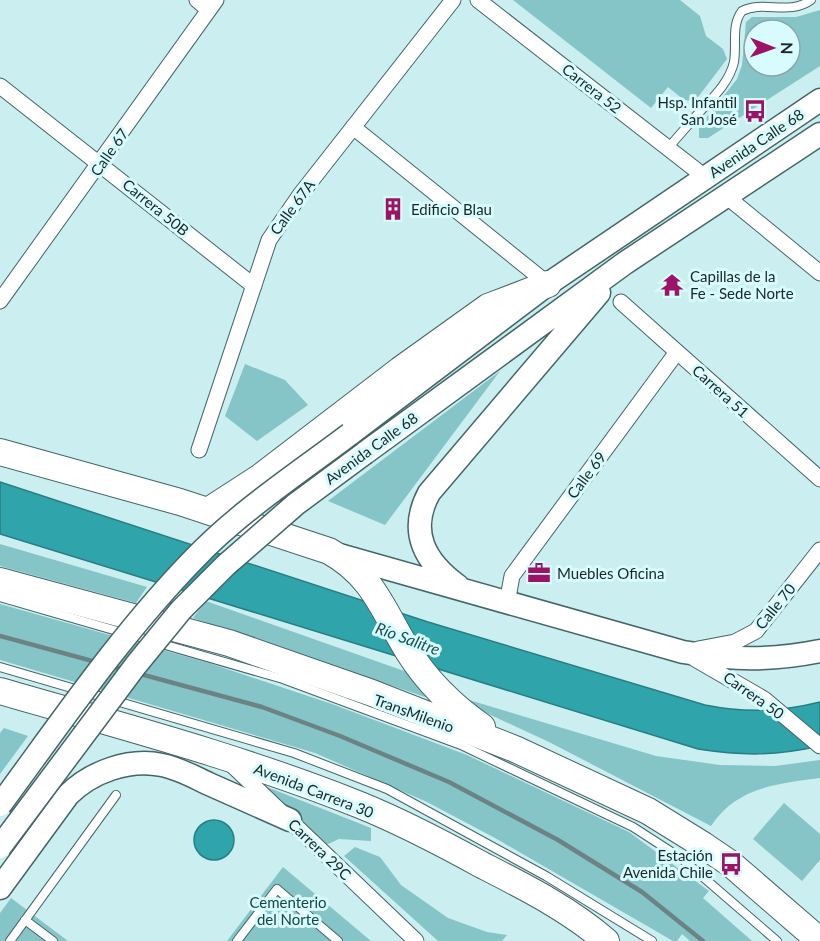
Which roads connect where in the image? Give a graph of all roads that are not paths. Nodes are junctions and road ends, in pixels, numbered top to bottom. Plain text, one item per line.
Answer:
1 (453, 0) edge
2 (478, 0) edge
3 (811, 0) edge
4 (208, 3) edge
5 (0, 86) edge
6 (820, 100) edge
7 (696, 116) dead end
8 (689, 124) dead end
9 (352, 127) junction
10 (820, 134) edge
11 (668, 148) junction
12 (101, 164) junction
13 (705, 177) junction
14 (726, 196) junction
15 (625, 263) junction
16 (820, 273) edge
17 (548, 284) junction
18 (254, 286) junction
19 (1, 299) edge
20 (621, 302) dead end
21 (677, 352) junction
22 (199, 450) dead end
23 (0, 452) edge
24 (820, 479) edge
25 (207, 512) junction
26 (820, 550) edge
27 (329, 551) junction
28 (0, 581) edge
29 (469, 594) junction
30 (0, 597) edge
31 (507, 603) junction
32 (820, 651) edge
33 (683, 652) junction
34 (0, 667) edge
35 (0, 692) edge
36 (820, 746) edge
37 (515, 749) junction
38 (224, 757) junction
39 (116, 795) dead end
40 (0, 805) edge
41 (290, 820) junction
42 (0, 847) edge
43 (0, 888) edge
44 (25, 920) junction
45 (10, 941) edge
46 (53, 941) edge
47 (237, 941) edge
48 (338, 941) edge
49 (416, 941) edge
50 (606, 941) edge
51 (652, 941) edge
52 (777, 941) edge
53 (820, 941) edge

1 - 9 street, Calle 67A
2 - 11 street, Carrera 52
3 - 7 lane
4 - 12 street, Calle 67
5 - 12 street, Carrera 50B
6 - 13 main road, Avenida Calle 68
8 - 11 lane
9 - 17 street
9 - 18 street, Calle 67A
10 - 14 main road, Avenida Calle 68
11 - 13 street, Carrera 52
12 - 18 street, Carrera 50B
12 - 19 street, Calle 67
13 - 17 main road, Avenida Calle 68
14 - 15 main road, Avenida Calle 68
14 - 16 street
15 - 29 main road
15 - 42 main road, Avenida Calle 68, bridge
17 - 25 highway
17 - 40 main road, Avenida Calle 68, bridge
18 - 22 street, Calle 67A
20 - 21 street, Carrera 51
21 - 24 street, Carrera 51
21 - 31 street, Calle 69
23 - 25 highway
25 - 27 highway
26 - 33 street, Calle 70
27 - 29 main road
27 - 37 highway
28 - 37 highway
29 - 31 main road
30 - 52 lane, TransMilenio
31 - 33 main road
32 - 33 main road
33 - 36 street, Carrera 50
34 - 51 lane
35 - 38 highway, Avenida Carrera 30
37 - 53 highway
38 - 41 street, Carrera 29C
38 - 50 highway, Avenida Carrera 30
39 - 44 lane
41 - 43 main road
41 - 49 street, Carrera 29C
44 - 45 lane
44 - 46 lane
47 - 48 lane

